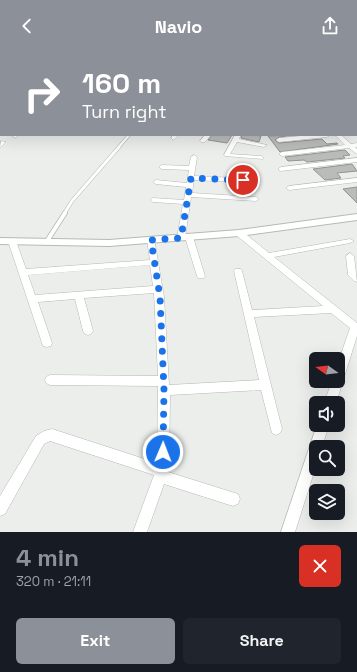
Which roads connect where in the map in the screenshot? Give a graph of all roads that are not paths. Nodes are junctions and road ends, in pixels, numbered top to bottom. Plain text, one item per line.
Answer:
1 (128, 136) edge
2 (207, 136) edge
3 (317, 136) edge
4 (339, 136) edge
5 (236, 138) edge
6 (279, 140) dead end
7 (203, 141) dead end
8 (264, 145) dead end
9 (357, 145) edge
10 (350, 146) junction
11 (357, 152) edge
12 (282, 154) dead end
13 (194, 157) dead end
14 (261, 158) dead end
15 (357, 160) edge
16 (162, 167) dead end
17 (192, 168) junction
18 (282, 169) dead end
19 (191, 178) junction
20 (357, 180) edge
21 (256, 181) dead end
22 (156, 182) dead end
23 (190, 185) junction
24 (290, 188) dead end
25 (187, 199) junction
26 (256, 199) dead end
27 (153, 200) dead end
28 (357, 217) edge
29 (238, 233) junction
30 (185, 237) junction
31 (151, 240) junction
32 (0, 241) edge
33 (12, 241) junction
34 (47, 241) junction
35 (350, 241) dead end
36 (267, 256) junction
37 (350, 256) dead end
38 (154, 262) junction
39 (238, 271) dead end
40 (23, 272) junction
41 (201, 276) dead end
42 (357, 279) edge
43 (158, 289) junction
44 (79, 295) junction
45 (32, 299) junction
46 (333, 309) junction
47 (248, 314) junction
48 (356, 324) edge
49 (88, 331) dead end
50 (47, 343) dead end
51 (345, 358) edge
52 (50, 380) dead end
53 (164, 385) junction
54 (265, 385) junction
55 (276, 429) dead end
56 (321, 432) edge
57 (161, 473) junction
58 (233, 499) dead end
59 (0, 509) edge
60 (140, 532) edge
61 (288, 532) edge

1 - 34 lane
2 - 7 street
3 - 6 street
4 - 10 street
5 - 8 street
5 - 14 street
9 - 10 street
10 - 11 street
10 - 12 street
13 - 17 street
15 - 18 street
16 - 17 street
17 - 19 street
19 - 21 street
19 - 23 street
20 - 24 street
22 - 23 street
23 - 25 street
25 - 26 street
25 - 27 street
25 - 30 street
28 - 29 street
29 - 30 street
29 - 36 street
30 - 31 street
30 - 41 street
31 - 34 street
31 - 38 street
32 - 33 street
33 - 34 street
33 - 40 street
35 - 36 street
36 - 46 street
37 - 42 street
38 - 40 street
38 - 43 street
39 - 47 street
40 - 45 street
43 - 44 street
43 - 53 street
44 - 45 street
44 - 49 street
45 - 50 street
46 - 47 street
46 - 48 street
47 - 54 street
48 - 51 street
52 - 53 street
53 - 54 street
53 - 57 street
54 - 55 street
56 - 61 street
57 - 58 street
57 - 59 street
57 - 60 street

